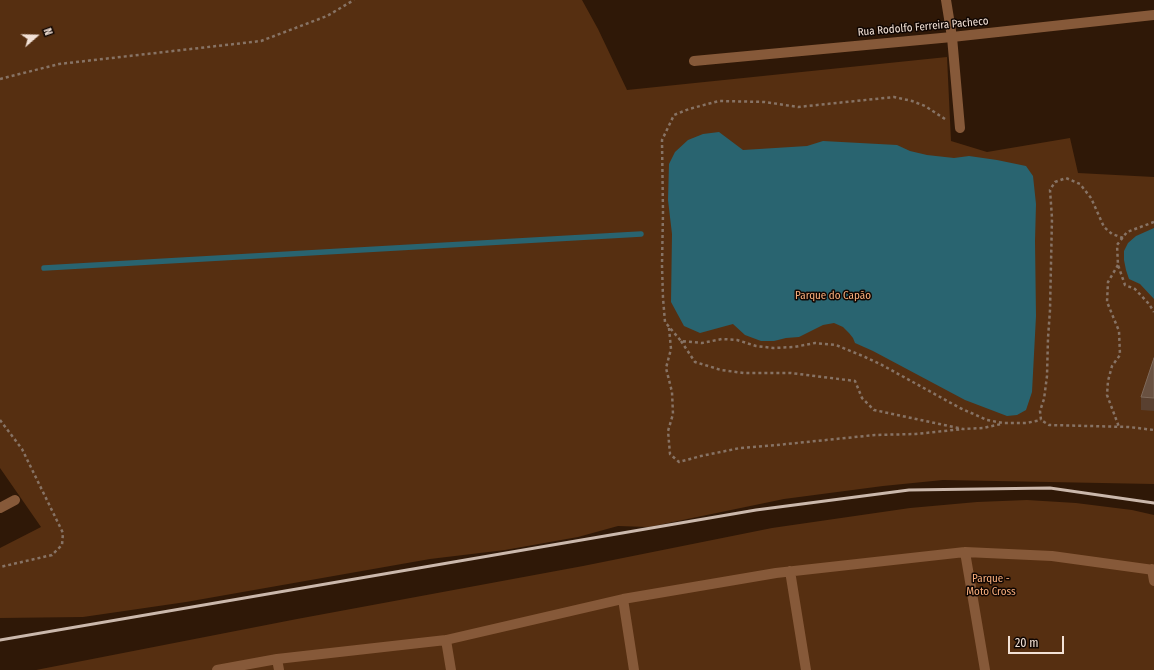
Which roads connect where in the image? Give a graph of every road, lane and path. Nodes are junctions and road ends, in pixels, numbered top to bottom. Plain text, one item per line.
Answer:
1 (354, 0) edge
2 (946, 0) edge
3 (1154, 15) edge
4 (952, 37) junction
5 (694, 61) dead end
6 (0, 79) edge
7 (960, 128) joint
8 (1154, 222) edge
9 (1123, 238) junction
10 (1118, 265) junction
11 (1154, 312) edge
12 (669, 327) junction
13 (681, 341) junction
14 (0, 420) edge
15 (1041, 420) junction
16 (1003, 423) junction
17 (1119, 427) junction
18 (963, 429) junction
19 (1154, 430) edge
20 (15, 500) dead end
21 (0, 508) edge
22 (965, 552) junction
23 (0, 567) edge
24 (1153, 569) edge
25 (790, 571) junction
26 (1154, 581) edge
27 (623, 599) junction
28 (446, 640) junction
29 (277, 659) junction
30 (217, 670) edge
31 (279, 670) edge
32 (451, 670) edge
33 (634, 670) edge
34 (806, 670) edge
35 (985, 670) edge

1 - 6 path
2 - 4 street
3 - 4 street, Rua Rodolfo Ferreira Pacheco
4 - 5 street, Rua Rodolfo Ferreira Pacheco
4 - 7 street
7 - 12 path
8 - 9 path
9 - 10 path
9 - 15 path
10 - 11 path
10 - 17 path
12 - 13 path
12 - 18 path
13 - 16 path
13 - 18 path
14 - 23 path
15 - 16 path
15 - 17 path
16 - 18 path
17 - 19 path
20 - 21 street
22 - 24 street
22 - 25 street
22 - 35 street
24 - 26 street
25 - 27 street
25 - 34 street
27 - 28 street
27 - 33 street
28 - 29 street
28 - 32 street
29 - 30 street
29 - 31 street

